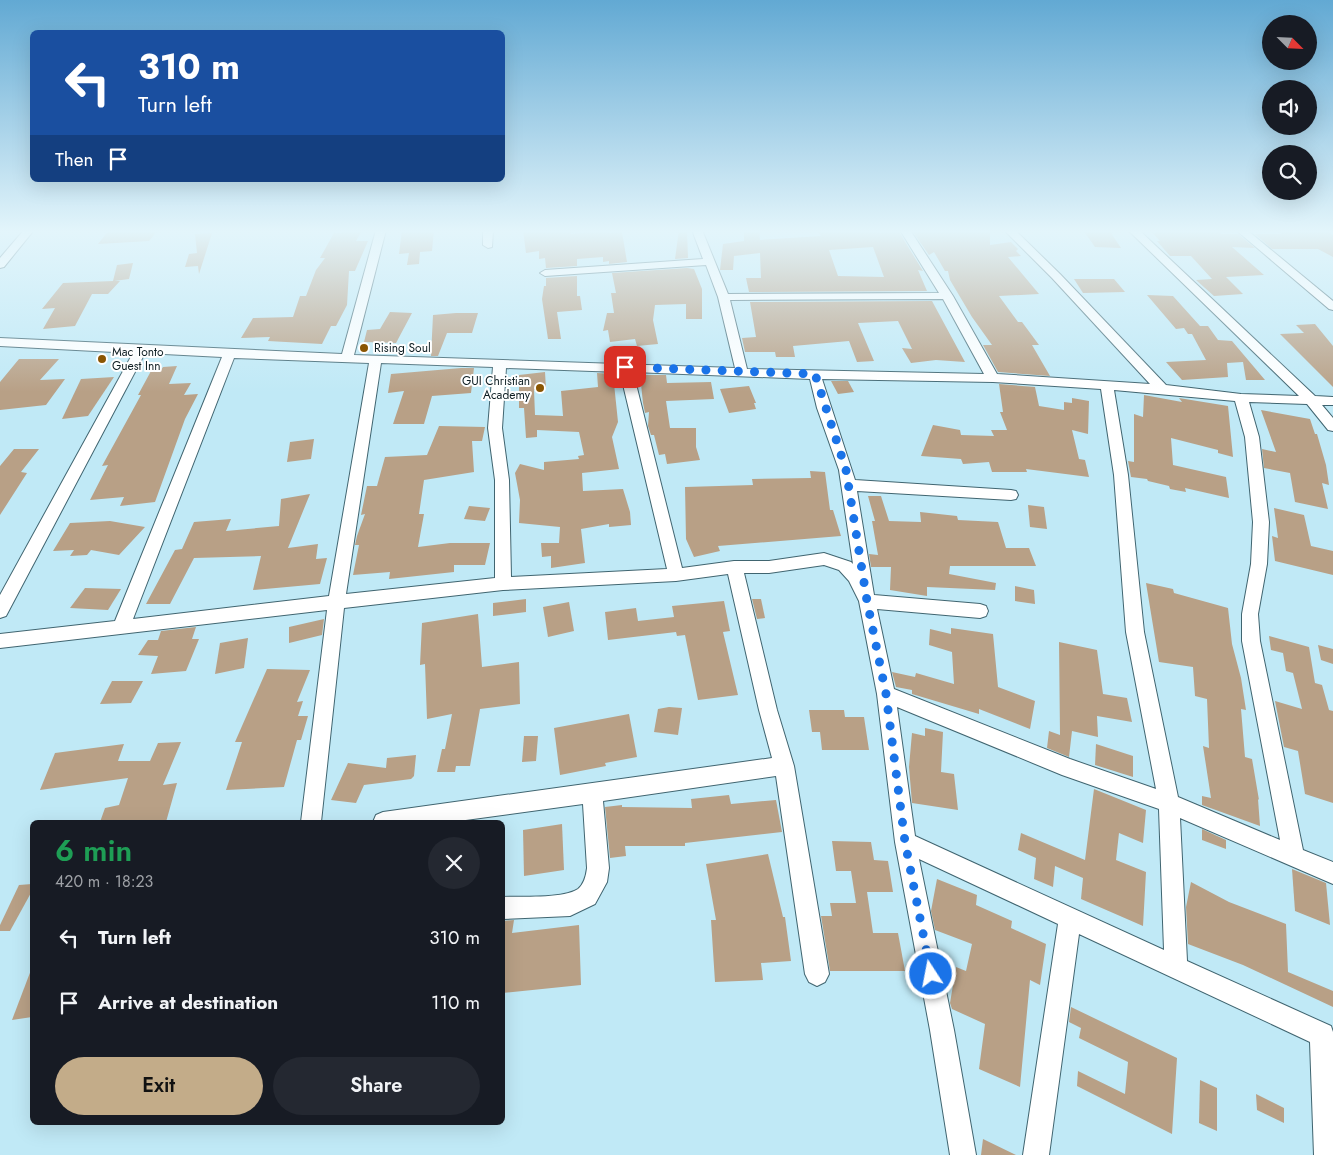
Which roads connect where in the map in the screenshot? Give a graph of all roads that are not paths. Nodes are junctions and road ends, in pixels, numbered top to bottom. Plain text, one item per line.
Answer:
1 (367, 284) edge
2 (718, 284) edge
3 (939, 284) edge
4 (1063, 284) edge
5 (1189, 284) edge
6 (1305, 284) edge
7 (947, 296) junction
8 (724, 297) junction
9 (1333, 308) edge
10 (0, 342) edge
11 (142, 348) junction
12 (229, 354) junction
13 (347, 357) junction
14 (376, 358) junction
15 (500, 362) junction
16 (625, 367) junction
17 (742, 372) junction
18 (815, 374) junction
19 (993, 378) junction
20 (1107, 387) junction
21 (1162, 389) junction
22 (1241, 398) junction
23 (1311, 400) junction
24 (1333, 401) edge
25 (1333, 427) edge
26 (848, 485) junction
27 (1011, 495) dead end
28 (734, 567) junction
29 (676, 575) junction
30 (503, 584) junction
31 (867, 601) junction
32 (336, 602) junction
33 (0, 611) edge
34 (980, 611) dead end
35 (121, 628) junction
36 (0, 641) edge
37 (886, 694) junction
38 (784, 766) junction
39 (592, 793) junction
40 (1169, 803) junction
41 (311, 820) edge
42 (397, 820) edge
43 (905, 842) junction
44 (1294, 856) junction
45 (1333, 873) edge
46 (505, 908) edge
47 (1070, 920) junction
48 (1176, 969) junction
49 (816, 974) dead end
50 (1327, 1037) edge
51 (963, 1155) edge
52 (1036, 1155) edge
53 (1327, 1155) edge

1 - 13 street
2 - 8 street
3 - 7 street
4 - 21 street
5 - 23 street
6 - 9 street
7 - 8 street
7 - 19 street
8 - 17 street
10 - 11 street
11 - 12 street
11 - 33 street
12 - 13 street
12 - 35 street
13 - 14 street
14 - 15 street
14 - 32 street
15 - 16 street
15 - 30 street
16 - 17 street
16 - 29 street
17 - 18 street
18 - 19 street
18 - 26 street
19 - 20 street
20 - 21 street
20 - 40 street
21 - 22 street
22 - 23 street
22 - 44 street
23 - 24 street
23 - 25 street
26 - 27 street
26 - 31 street
28 - 29 street
28 - 31 street
28 - 38 street
29 - 30 street
30 - 32 street
31 - 34 street
31 - 37 street
32 - 35 street
32 - 41 street
35 - 36 street
37 - 40 street
37 - 43 street
38 - 39 street
38 - 49 street
39 - 42 street
39 - 46 street
40 - 44 street
40 - 48 street
43 - 47 street
43 - 51 street
44 - 45 street
47 - 48 street
47 - 52 street
48 - 50 street
50 - 53 street

